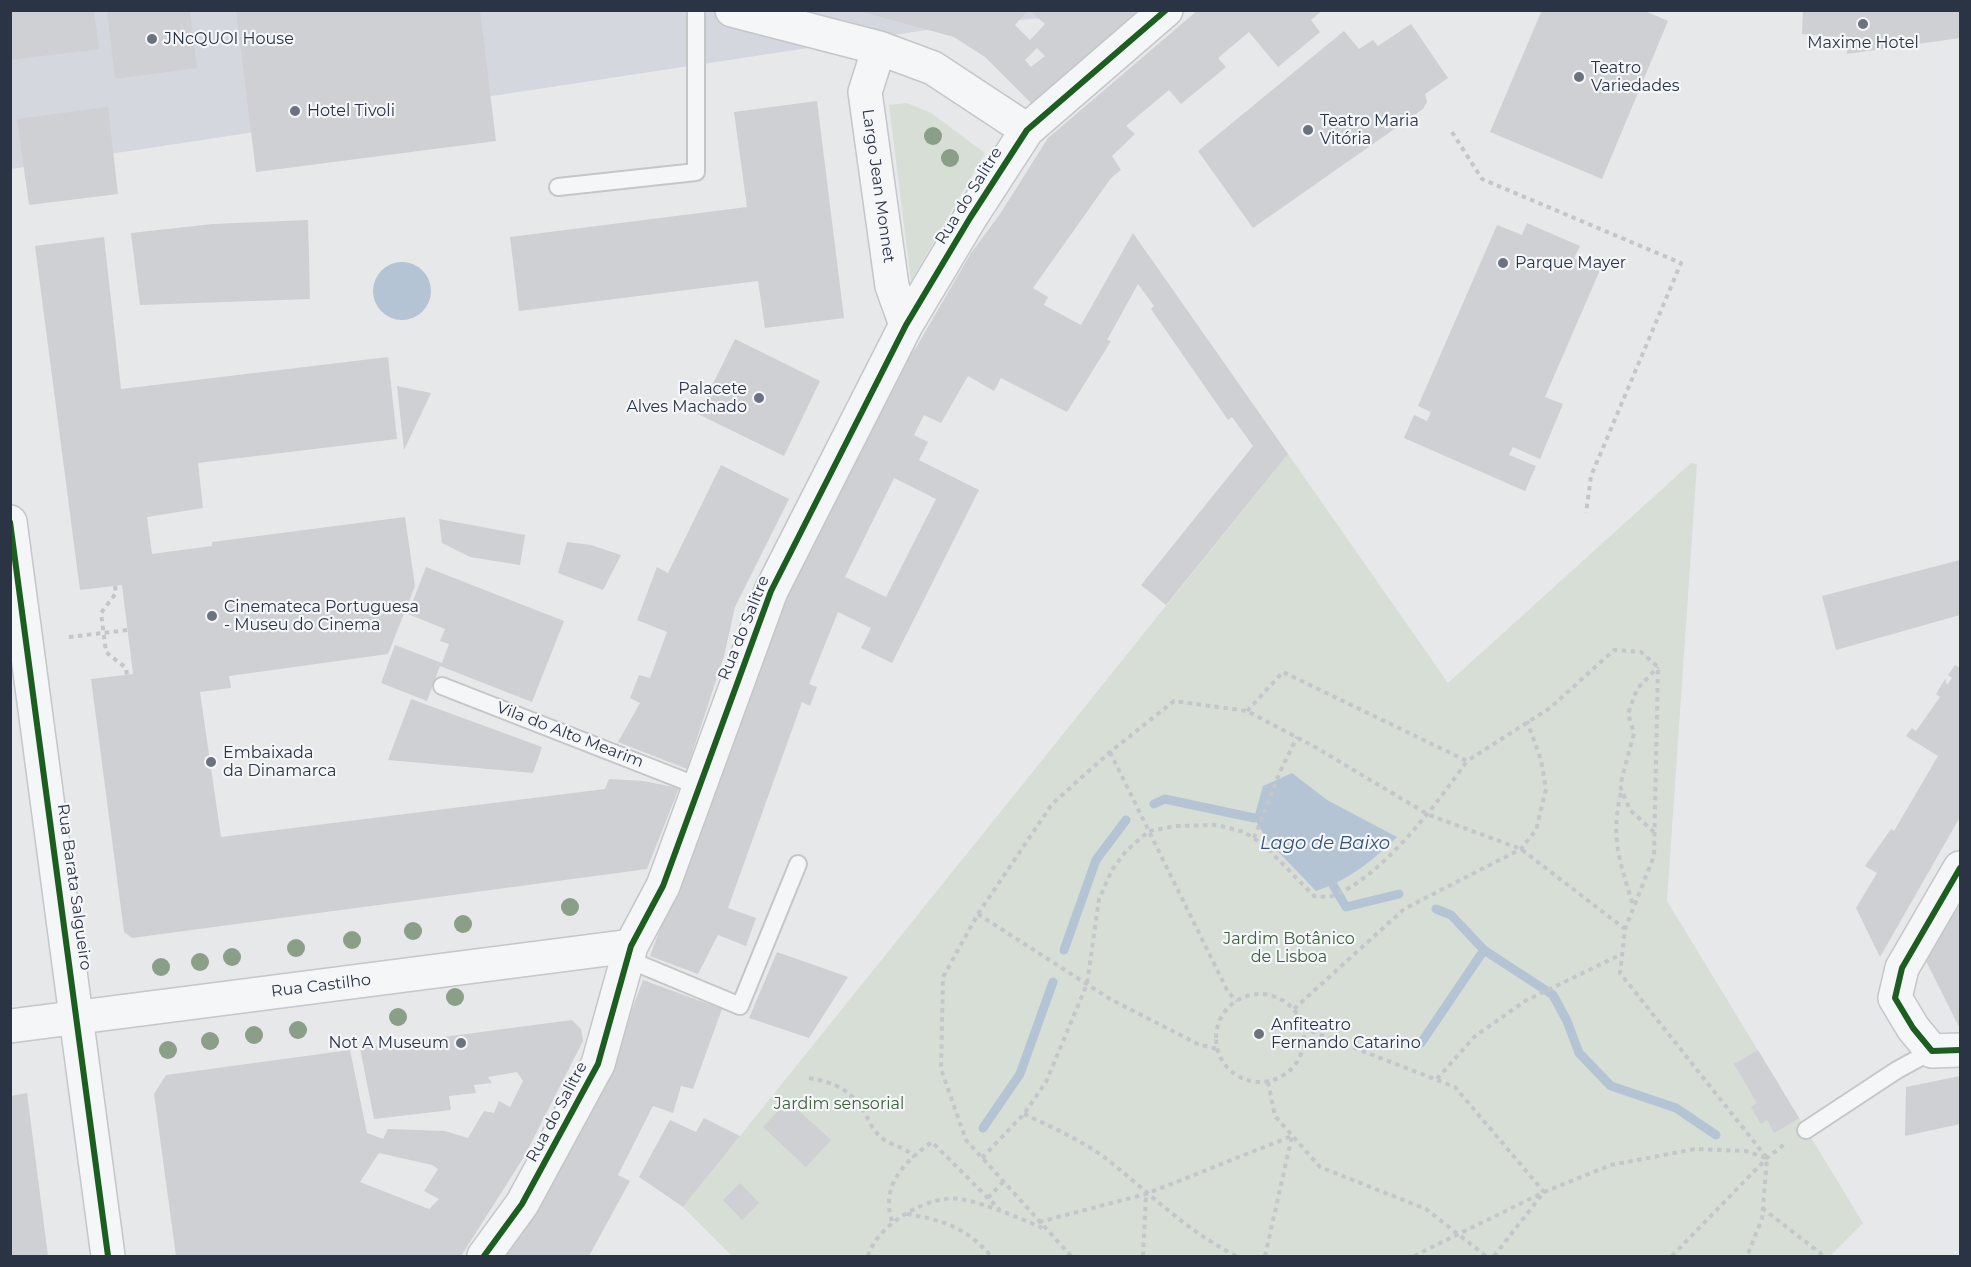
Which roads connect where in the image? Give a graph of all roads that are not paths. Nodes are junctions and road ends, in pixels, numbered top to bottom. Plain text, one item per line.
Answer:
1 (696, 10) edge
2 (732, 10) edge
3 (1166, 10) edge
4 (879, 48) junction
5 (1027, 130) junction
6 (558, 187) dead end
7 (906, 324) junction
8 (10, 522) edge
9 (18, 634) edge
10 (442, 686) dead end
11 (698, 786) junction
12 (798, 864) dead end
13 (1960, 868) edge
14 (629, 952) junction
15 (78, 1017) junction
16 (10, 1026) edge
17 (1946, 1051) edge
18 (1806, 1130) road end
19 (108, 1257) edge
20 (484, 1257) edge

1 - 6 lane
2 - 4 street
3 - 5 street, Rua do Salitre
4 - 5 street
4 - 7 street, Largo Jean Monnet
5 - 7 street, Rua do Salitre
7 - 11 street, Rua do Salitre
8 - 9 street, Rua Barata Salgueiro
9 - 15 street, Rua Barata Salgueiro
10 - 11 lane, Vila do Alto Mearim
11 - 14 street, Rua do Salitre
12 - 14 lane
13 - 17 street
14 - 15 street, Rua Castilho
14 - 20 street, Rua do Salitre
15 - 16 street, Rua Castilho
15 - 19 street, Rua Barata Salgueiro
17 - 18 lane

